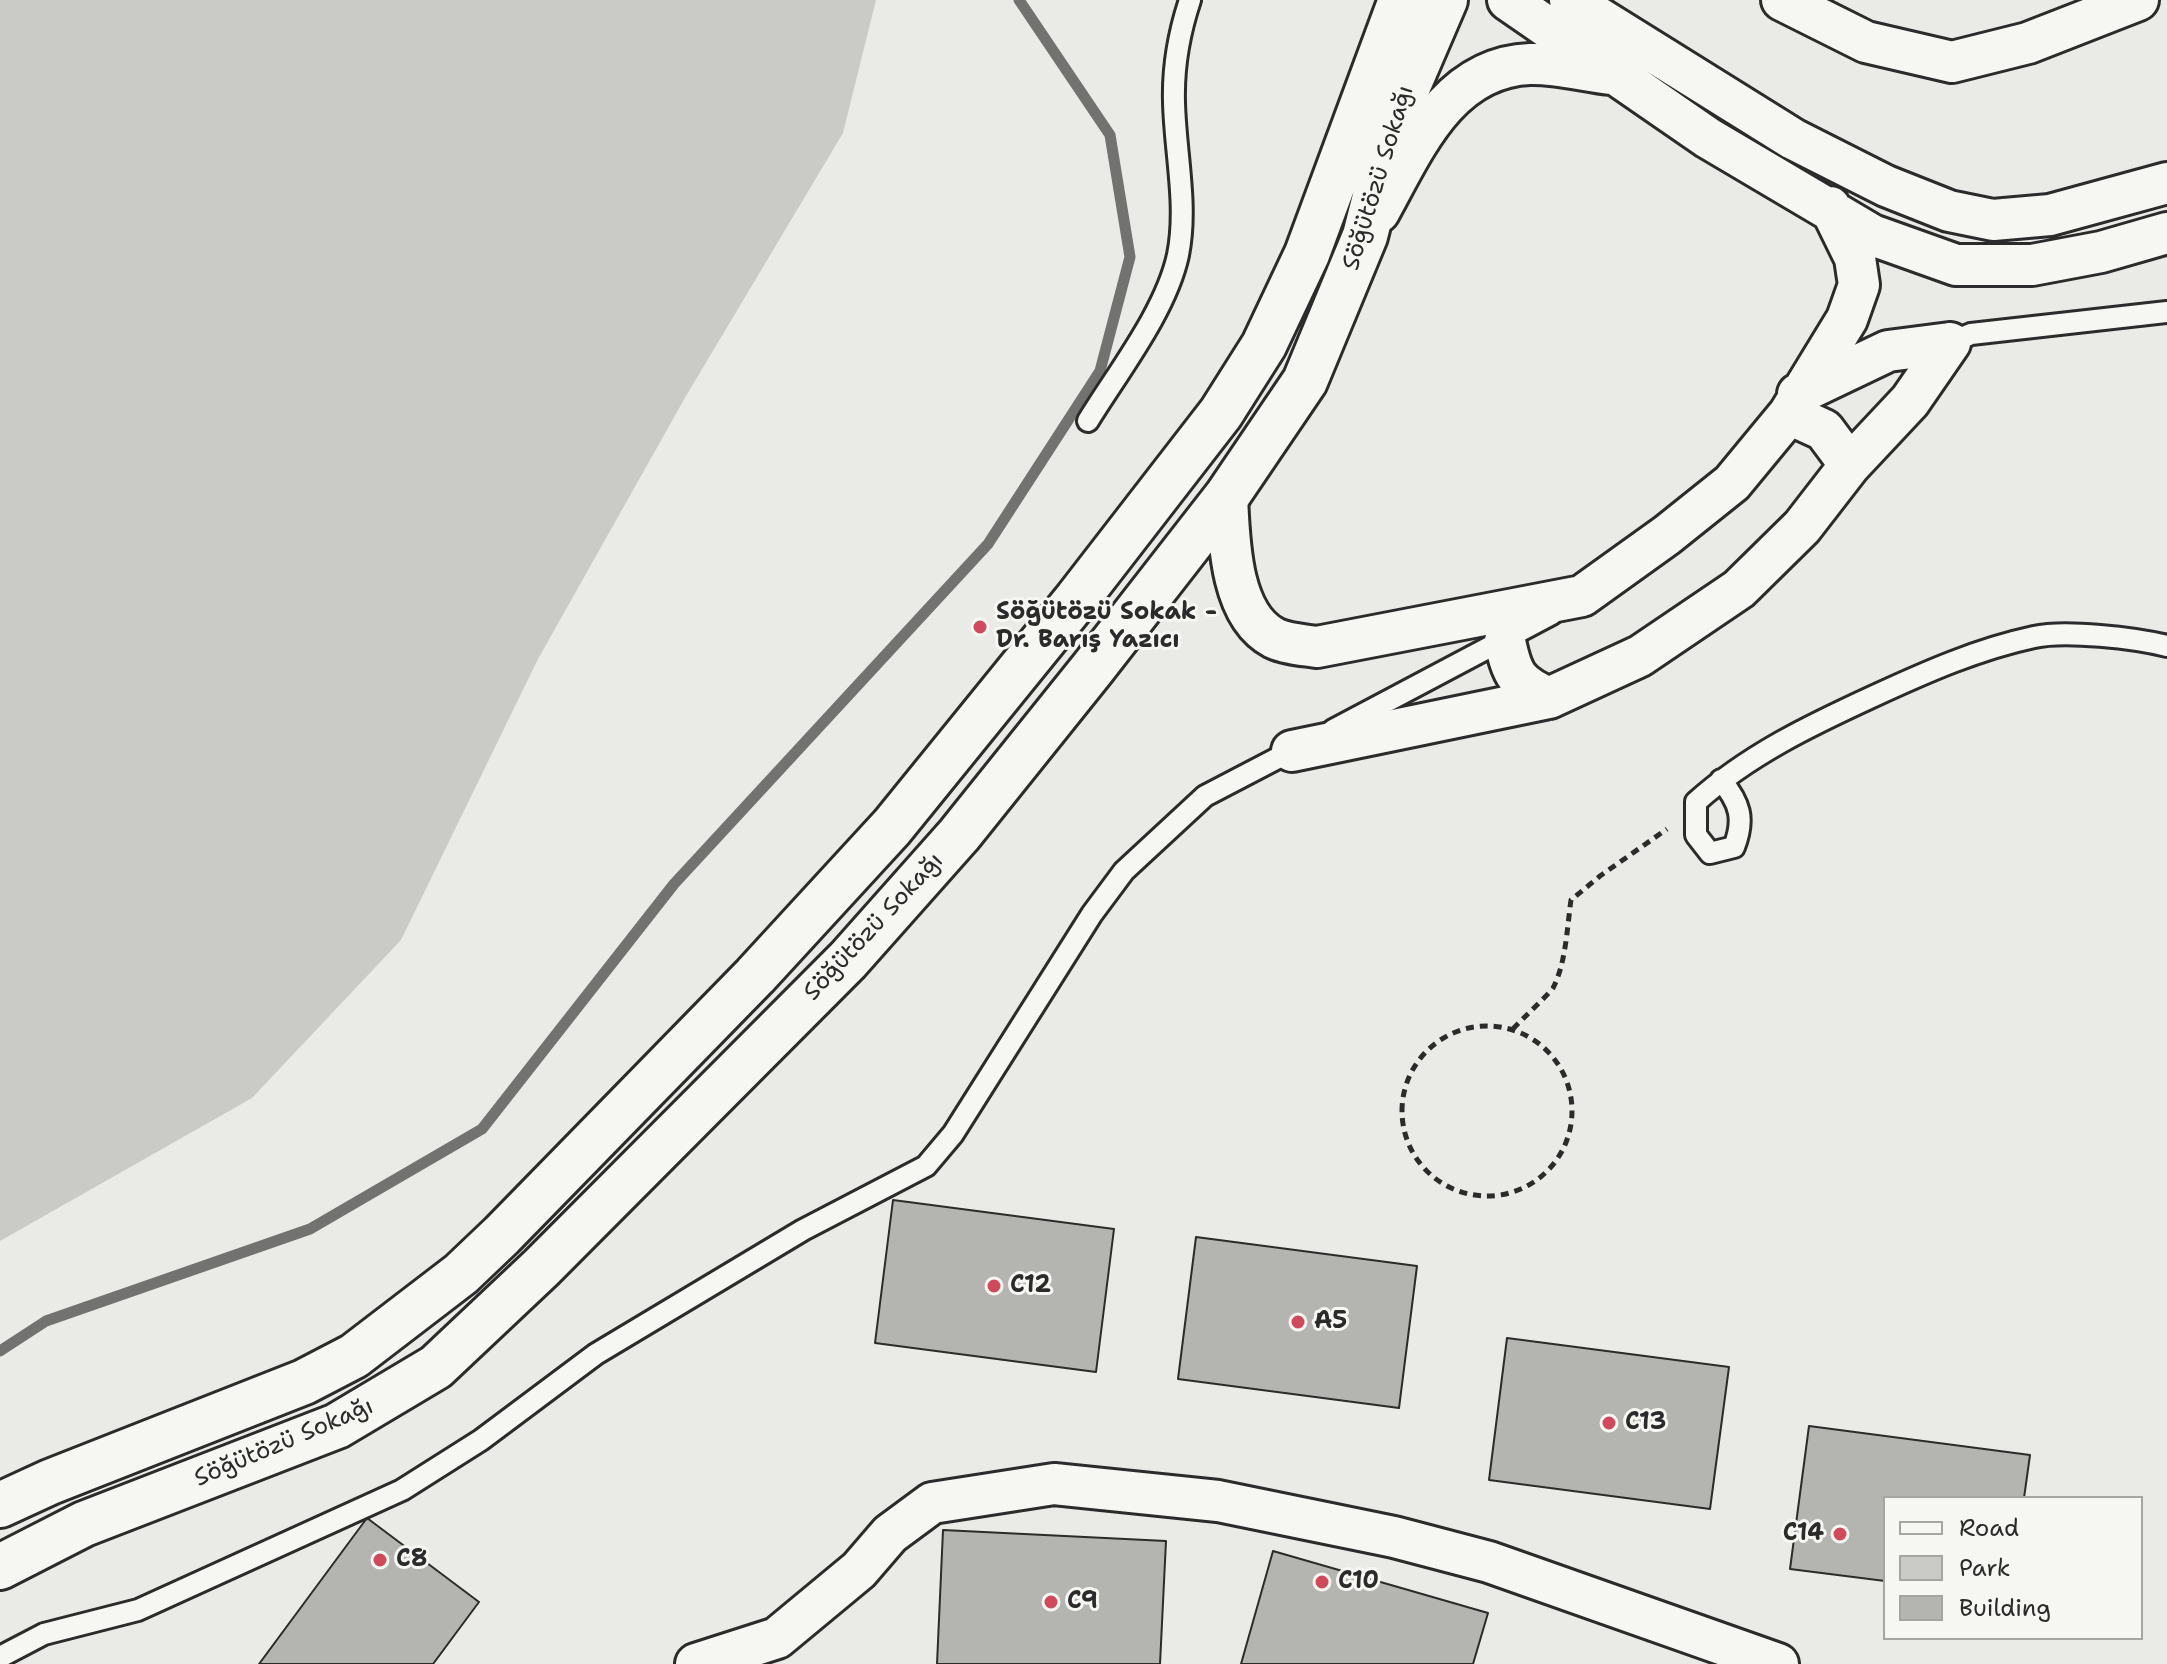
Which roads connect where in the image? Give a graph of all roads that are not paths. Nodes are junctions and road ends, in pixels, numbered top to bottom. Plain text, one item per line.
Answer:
1 (1190, 0) edge
2 (1401, 0) edge
3 (1445, 0) edge
4 (1508, 0) edge
5 (1570, 0) edge
6 (1782, 0) edge
7 (2138, 0) edge
8 (1620, 75) junction
9 (2167, 183) edge
10 (1830, 207) junction
11 (2167, 233) edge
12 (1365, 236) junction
13 (2167, 312) edge
14 (1950, 343) junction
15 (1794, 404) junction
16 (1088, 421) dead end
17 (1850, 465) junction
18 (1227, 496) junction
19 (1582, 596) junction
20 (1505, 641) junction
21 (2167, 646) edge
22 (1549, 698) junction
23 (1292, 751) junction
24 (1721, 780) junction
25 (0, 1505) edge
26 (0, 1567) edge
27 (0, 1657) edge
28 (696, 1664) edge
29 (1778, 1664) edge

1 - 16 lane
2 - 25 street, Söğütözü Sokağı
3 - 12 street, Söğütözü Sokağı
4 - 8 street
5 - 9 street
6 - 7 street
8 - 10 street
8 - 12 street
10 - 11 street
10 - 15 street
12 - 18 street, Söğütözü Sokağı
13 - 14 lane
14 - 15 street
14 - 17 street
15 - 17 street
15 - 19 street
17 - 22 street
18 - 19 street
18 - 26 street, Söğütözü Sokağı
19 - 20 lane
20 - 22 street
20 - 23 lane
21 - 24 lane
22 - 23 street
23 - 27 lane
24 - 24 lane
28 - 29 street

